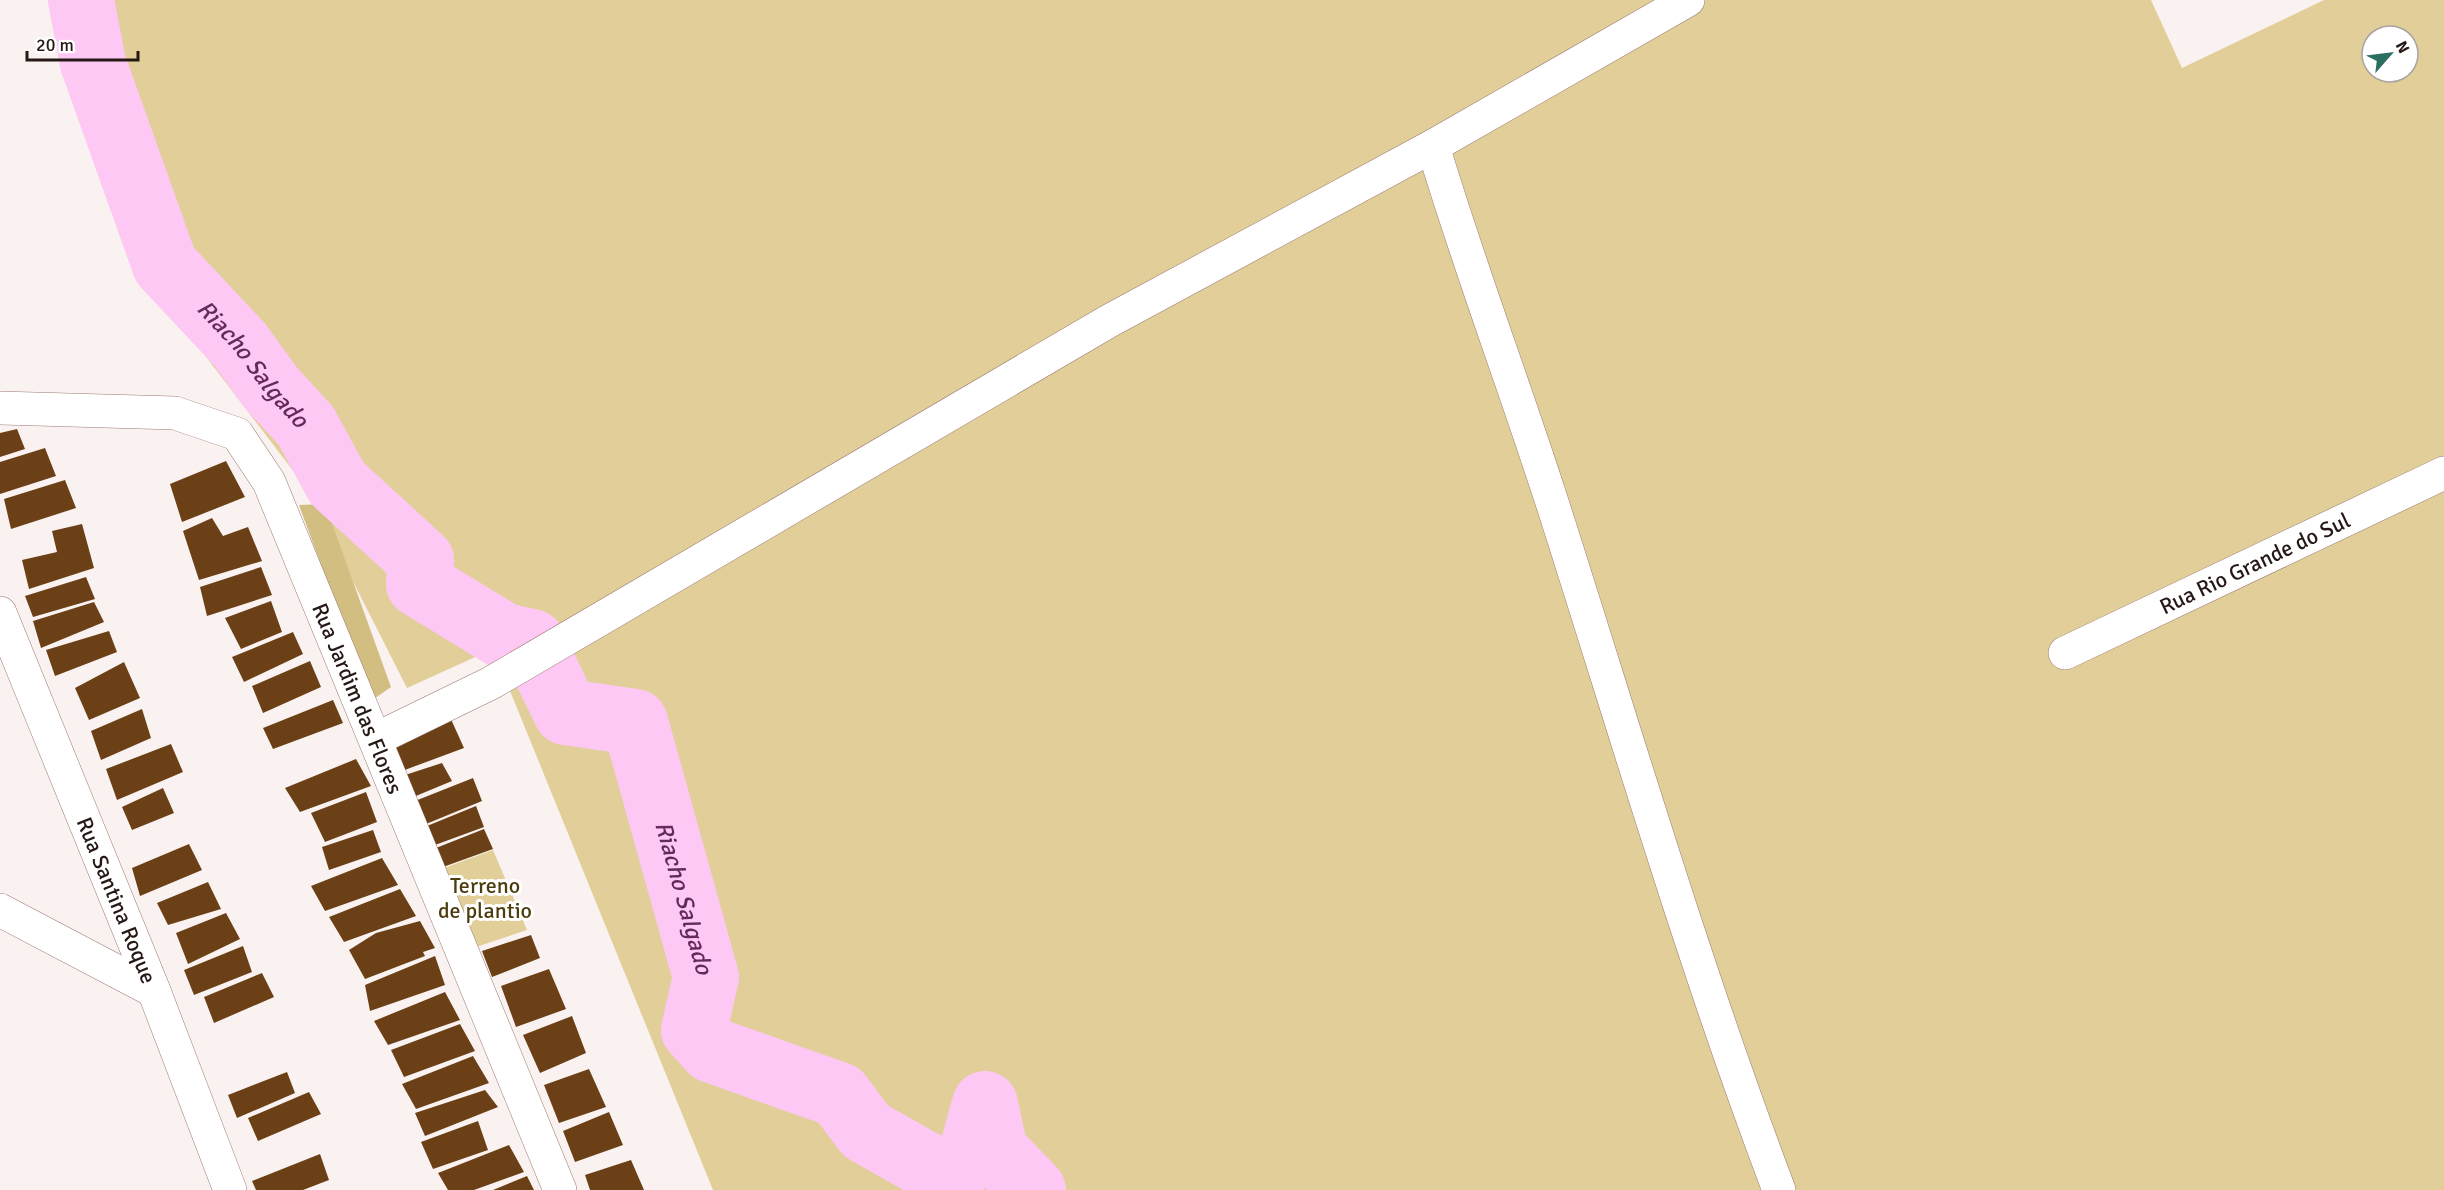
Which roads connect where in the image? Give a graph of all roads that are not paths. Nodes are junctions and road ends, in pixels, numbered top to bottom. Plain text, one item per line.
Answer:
1 (1688, 0) edge
2 (1433, 146) junction
3 (0, 408) edge
4 (2444, 473) edge
5 (0, 614) edge
6 (2065, 653) dead end
7 (376, 739) junction
8 (0, 910) edge
9 (154, 990) junction
10 (230, 1190) edge
11 (560, 1190) edge
12 (1779, 1190) edge

1 - 2 street
2 - 7 street
2 - 12 street
3 - 7 street, Rua Jardim das Flores
4 - 6 street, Rua Rio Grande do Sul
5 - 9 street, Rua Santina Roque
7 - 11 street, Rua Jardim das Flores
8 - 9 street
9 - 10 street, Rua Santina Roque

